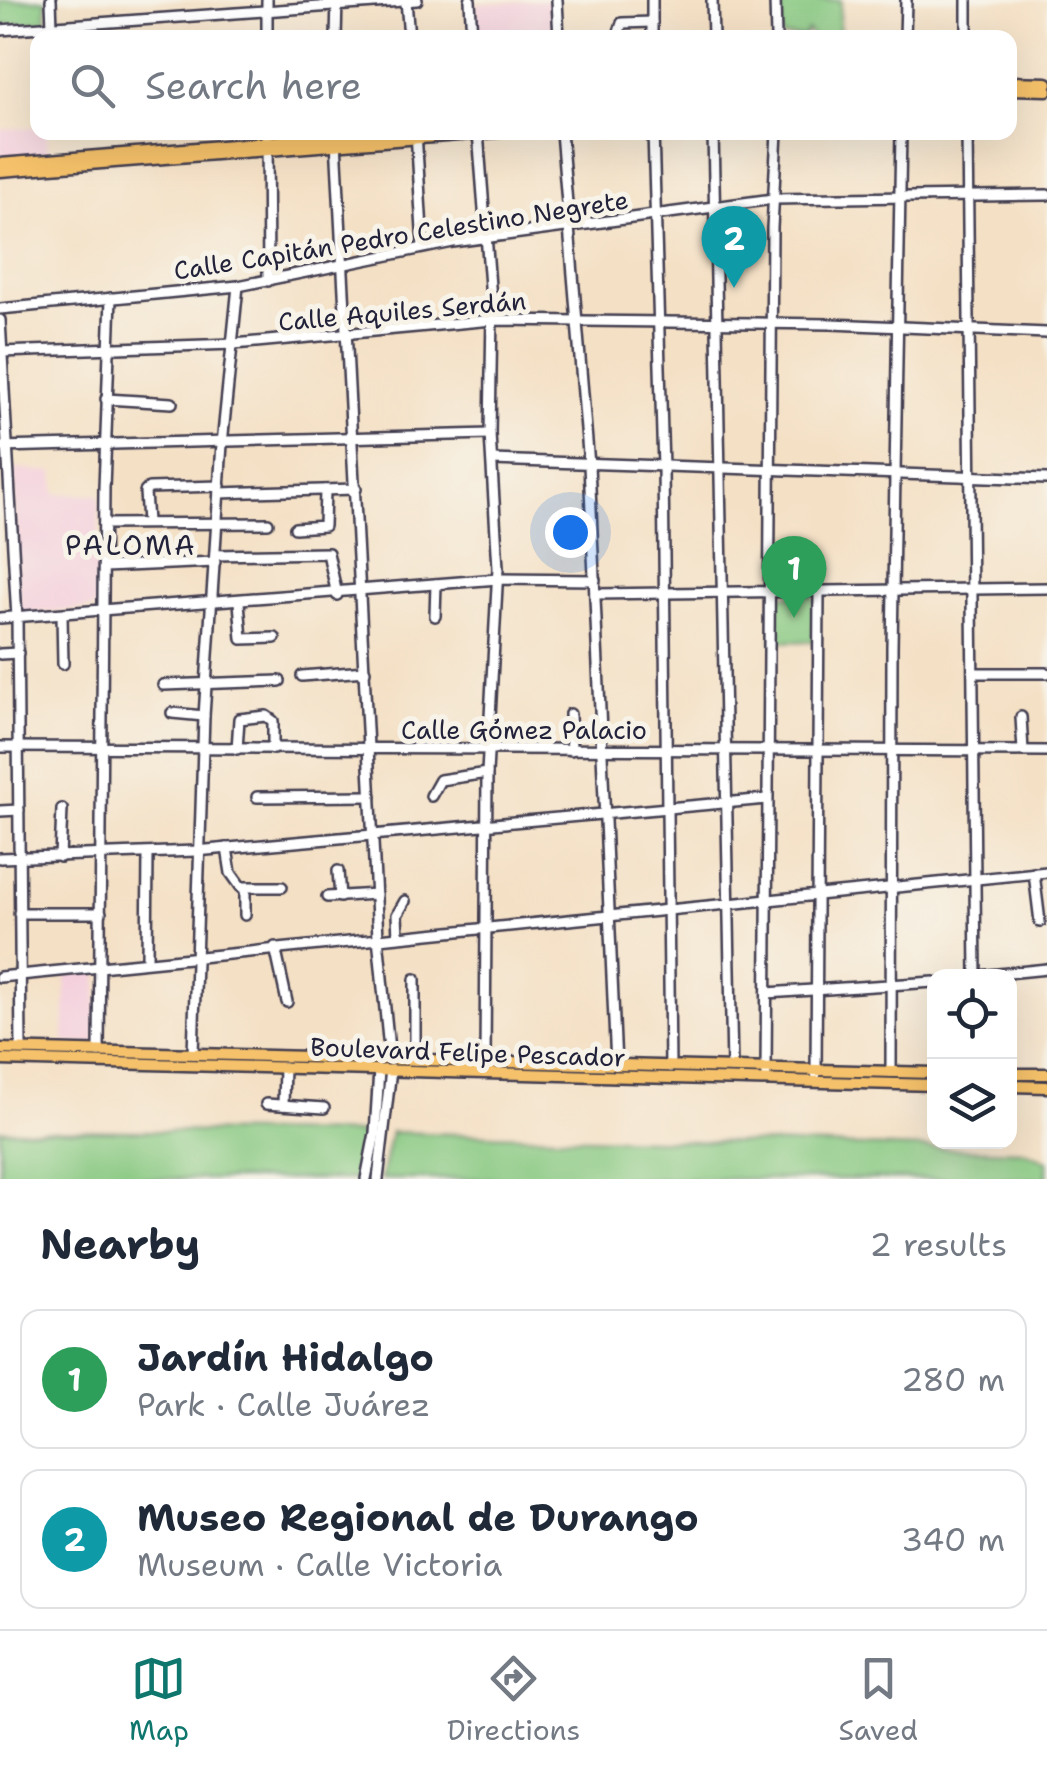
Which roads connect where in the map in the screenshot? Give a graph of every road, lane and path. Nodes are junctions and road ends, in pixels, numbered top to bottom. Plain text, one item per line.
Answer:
1 (52, 0) edge
2 (406, 0) edge
3 (417, 0) edge
4 (470, 0) edge
5 (557, 0) edge
6 (652, 0) edge
7 (712, 0) edge
8 (776, 0) edge
9 (906, 0) edge
10 (967, 0) edge
11 (336, 3) edge
12 (267, 6) edge
13 (652, 22) junction
14 (52, 27) junction
15 (0, 30) edge
16 (336, 30) edge
17 (408, 30) edge
18 (472, 30) edge
19 (559, 30) edge
20 (620, 30) edge
21 (652, 30) edge
22 (712, 30) edge
23 (776, 30) edge
24 (905, 30) edge
25 (968, 30) edge
26 (1017, 86) edge
27 (1047, 86) edge
28 (302, 140) edge
29 (336, 140) edge
30 (416, 140) edge
31 (479, 140) edge
32 (562, 140) edge
33 (653, 140) edge
34 (713, 140) edge
35 (777, 140) edge
36 (901, 140) edge
37 (967, 140) edge
38 (267, 142) edge
39 (0, 164) edge
40 (0, 172) edge
41 (966, 193) junction
42 (899, 194) junction
43 (1047, 195) edge
44 (773, 198) junction
45 (714, 207) junction
46 (657, 214) junction
47 (570, 225) junction
48 (488, 237) junction
49 (423, 247) junction
50 (341, 264) junction
51 (268, 281) junction
52 (238, 286) junction
53 (111, 298) junction
54 (0, 309) edge
55 (0, 320) edge
56 (492, 320) junction
57 (578, 320) junction
58 (660, 322) junction
59 (718, 322) junction
60 (773, 322) junction
61 (897, 327) junction
62 (967, 330) junction
63 (1047, 333) edge
64 (347, 334) junction
65 (234, 344) junction
66 (109, 346) junction
67 (1, 351) edge
68 (106, 398) junction
69 (172, 403) dead end
70 (490, 434) junction
71 (353, 439) junction
72 (222, 444) junction
73 (104, 446) junction
74 (4, 447) edge
75 (492, 460) junction
76 (589, 465) junction
77 (663, 468) junction
78 (719, 470) junction
79 (770, 470) junction
80 (894, 474) junction
81 (969, 476) junction
82 (1047, 479) edge
83 (220, 489) junction
84 (356, 489) junction
85 (325, 490) junction
86 (12, 515) junction
87 (0, 516) edge
88 (146, 522) junction
89 (218, 522) junction
90 (268, 523) dead end
91 (104, 524) junction
92 (295, 528) dead end
93 (216, 558) junction
94 (104, 567) junction
95 (498, 579) junction
96 (594, 580) junction
97 (436, 584) junction
98 (893, 588) junction
99 (971, 588) junction
100 (1047, 588) edge
101 (818, 589) junction
102 (770, 590) junction
103 (721, 591) junction
104 (362, 592) junction
105 (665, 592) junction
106 (337, 593) junction
107 (595, 594) junction
108 (239, 602) junction
109 (212, 604) junction
110 (104, 612) junction
111 (62, 615) junction
112 (435, 616) dead end
113 (0, 618) edge
114 (18, 618) junction
115 (275, 638) dead end
116 (18, 653) junction
117 (0, 654) edge
118 (63, 664) dead end
119 (366, 670) junction
120 (973, 673) junction
121 (1047, 673) edge
122 (302, 676) dead end
123 (280, 681) dead end
124 (162, 685) dead end
125 (206, 686) junction
126 (172, 714) dead end
127 (570, 714) dead end
128 (204, 716) junction
129 (1021, 716) dead end
130 (0, 747) edge
131 (18, 747) junction
132 (102, 748) junction
133 (202, 749) junction
134 (237, 749) junction
135 (273, 749) junction
136 (368, 749) junction
137 (488, 750) junction
138 (571, 750) junction
139 (604, 750) junction
140 (666, 750) junction
141 (724, 750) junction
142 (768, 750) junction
143 (816, 750) junction
144 (892, 751) junction
145 (1023, 751) junction
146 (1047, 751) edge
147 (974, 752) junction
148 (487, 772) junction
149 (371, 796) junction
150 (431, 796) dead end
151 (257, 797) dead end
152 (767, 799) junction
153 (726, 802) junction
154 (664, 808) junction
155 (62, 809) dead end
156 (19, 810) junction
157 (0, 811) edge
158 (607, 814) junction
159 (486, 826) junction
160 (373, 834) junction
161 (227, 848) junction
162 (196, 851) junction
163 (148, 854) junction
164 (102, 855) junction
165 (60, 856) junction
166 (19, 857) junction
167 (0, 858) edge
168 (338, 872) dead end
169 (1047, 872) edge
170 (1034, 874) junction
171 (973, 880) junction
172 (282, 888) dead end
173 (892, 889) junction
174 (245, 890) junction
175 (376, 894) junction
176 (340, 896) junction
177 (327, 897) dead end
178 (816, 897) junction
179 (406, 901) dead end
180 (768, 901) junction
181 (728, 905) junction
182 (666, 911) junction
183 (19, 913) junction
184 (102, 913) junction
185 (245, 915) dead end
186 (611, 916) junction
187 (1040, 922) dead end
188 (486, 928) junction
189 (398, 936) junction
190 (378, 938) junction
191 (275, 947) junction
192 (194, 955) junction
193 (147, 959) junction
194 (101, 965) junction
195 (1047, 968) edge
196 (977, 969) edge
197 (1017, 971) edge
198 (20, 975) junction
199 (0, 977) edge
200 (415, 979) dead end
201 (927, 983) edge
202 (892, 988) junction
203 (767, 992) junction
204 (816, 992) junction
205 (286, 1002) dead end
206 (0, 1049) edge
207 (21, 1049) junction
208 (99, 1052) junction
209 (0, 1060) edge
210 (189, 1060) junction
211 (414, 1060) junction
212 (444, 1061) junction
213 (485, 1062) junction
214 (616, 1065) junction
215 (284, 1067) junction
216 (387, 1067) junction
217 (670, 1067) junction
218 (732, 1068) junction
219 (453, 1072) junction
220 (891, 1072) junction
221 (475, 1073) junction
222 (927, 1073) edge
223 (766, 1074) junction
224 (1017, 1074) edge
225 (1047, 1074) edge
226 (816, 1076) junction
227 (640, 1078) junction
228 (875, 1084) junction
229 (927, 1085) edge
230 (1017, 1086) edge
231 (1047, 1086) edge
232 (266, 1104) dead end
233 (283, 1105) junction
234 (324, 1108) dead end
235 (366, 1179) edge
236 (378, 1179) edge

1 - 14 street
2 - 3 street
2 - 11 street
2 - 17 street
4 - 18 street
5 - 19 street
6 - 13 street
7 - 22 street
8 - 23 street
9 - 24 street
10 - 25 street
11 - 12 street
11 - 16 street
12 - 14 street
13 - 20 street
13 - 21 street
14 - 15 street
26 - 27 main road
28 - 38 main road
29 - 50 street
30 - 49 street
31 - 48 street
32 - 47 street
33 - 46 street
34 - 45 street
35 - 44 street
36 - 42 street
37 - 41 street
38 - 39 main road
38 - 40 main road
38 - 51 street
41 - 42 street, Calle Capitán Pedro Celestino Negrete
41 - 43 street, Calle Capitán Pedro Celestino Negrete
41 - 62 street
42 - 44 street, Calle Capitán Pedro Celestino Negrete
42 - 61 street
44 - 45 street, Calle Capitán Pedro Celestino Negrete
44 - 60 street
45 - 46 street, Calle Capitán Pedro Celestino Negrete
45 - 59 street
46 - 47 street, Calle Capitán Pedro Celestino Negrete
46 - 58 street
47 - 48 street, Calle Capitán Pedro Celestino Negrete
47 - 57 street
48 - 49 street, Calle Capitán Pedro Celestino Negrete
48 - 56 street
49 - 50 street, Calle Capitán Pedro Celestino Negrete
50 - 51 street, Calle Capitán Pedro Celestino Negrete
50 - 64 street
51 - 52 street, Calle Capitán Pedro Celestino Negrete
52 - 53 street, Calle Capitán Pedro Celestino Negrete
52 - 65 street
53 - 54 street, Calle Capitán Pedro Celestino Negrete
53 - 66 street
55 - 67 street
56 - 57 street, Calle Aquiles Serdán
56 - 64 street, Calle Aquiles Serdán
56 - 70 street
57 - 58 street, Calle Aquiles Serdán
57 - 76 street
58 - 59 street, Calle Aquiles Serdán
58 - 77 street
59 - 60 street, Calle Aquiles Serdán
59 - 78 street
60 - 61 street, Calle Aquiles Serdán
60 - 79 street
61 - 62 street, Calle Aquiles Serdán
61 - 80 street
62 - 63 street, Calle Aquiles Serdán
62 - 81 street
64 - 65 street, Calle Aquiles Serdán
64 - 71 street
65 - 66 street, Calle Aquiles Serdán
65 - 72 street
66 - 67 street, Calle Aquiles Serdán
66 - 68 street
67 - 74 street
68 - 69 street
68 - 73 street
70 - 71 street
70 - 75 street
71 - 72 street
71 - 84 street
72 - 73 street
72 - 83 street
73 - 74 street
73 - 91 street
74 - 86 street
75 - 76 street
75 - 95 street
76 - 77 street
76 - 96 street
77 - 78 street
77 - 105 street
78 - 79 street
78 - 103 street
79 - 80 street
79 - 102 street
80 - 81 street
80 - 98 street
81 - 82 street
81 - 99 street
83 - 85 street
83 - 88 street
83 - 89 street
84 - 85 street
84 - 104 street
85 - 92 street
86 - 87 street
86 - 114 street
88 - 89 street
88 - 91 street
89 - 90 street
89 - 93 street
91 - 94 street
93 - 94 street
93 - 106 street
93 - 109 street
94 - 110 street
95 - 96 street
95 - 97 street
95 - 137 street
96 - 107 street
97 - 104 street
97 - 112 street
98 - 99 street
98 - 101 street
98 - 144 street
99 - 100 street
99 - 120 street
101 - 102 street
101 - 143 street
102 - 103 street
102 - 142 street
103 - 105 street
103 - 141 street
104 - 106 street
104 - 119 street
105 - 107 street
105 - 140 street
106 - 108 street
107 - 139 street
108 - 109 street
108 - 115 street
109 - 110 street
109 - 125 street
110 - 111 street
110 - 132 street
111 - 114 street
111 - 118 street
113 - 114 street
114 - 116 street
116 - 117 street
116 - 131 street
119 - 122 street
119 - 136 street
120 - 121 street
120 - 147 street
123 - 125 street
124 - 125 street
125 - 128 street
126 - 128 street
127 - 138 street
128 - 133 street
129 - 145 street
130 - 131 street, Calle Gómez Palacio
131 - 132 street, Calle Gómez Palacio
131 - 156 street
132 - 133 street, Calle Gómez Palacio
132 - 164 street
133 - 134 street, Calle Gómez Palacio
133 - 162 street
134 - 135 street, Calle Gómez Palacio
134 - 135 street
135 - 136 street, Calle Gómez Palacio
136 - 137 street, Calle Gómez Palacio
136 - 149 street
137 - 138 street, Calle Gómez Palacio
137 - 148 street
138 - 139 street, Calle Gómez Palacio
139 - 140 street, Calle Gómez Palacio
139 - 158 street
140 - 141 street, Calle Gómez Palacio
140 - 154 street
141 - 142 street, Calle Gómez Palacio
141 - 153 street
142 - 143 street, Calle Gómez Palacio
142 - 152 street
143 - 144 street, Calle Gómez Palacio
143 - 178 street
144 - 147 street, Calle Gómez Palacio
144 - 173 street
145 - 146 street, Calle Gómez Palacio
145 - 147 street, Calle Gómez Palacio
147 - 171 street
148 - 150 street
148 - 159 street
149 - 151 street
149 - 160 street
152 - 153 street
152 - 180 street
153 - 154 street
153 - 181 street
154 - 158 street
154 - 182 street
155 - 165 street
156 - 157 street
156 - 166 street
158 - 159 street
158 - 186 street
159 - 160 street
159 - 188 street
160 - 161 street
160 - 175 street
161 - 162 street
161 - 174 street
162 - 163 street
162 - 192 street
163 - 164 street
163 - 193 street
164 - 165 street
164 - 184 street
165 - 166 street
166 - 167 street
166 - 183 street
168 - 176 street
169 - 170 street
170 - 171 street
170 - 187 street
171 - 173 street
171 - 196 street
172 - 174 street
173 - 178 street
173 - 202 street
174 - 185 street
175 - 176 street
175 - 190 street
176 - 177 street
178 - 180 street
178 - 204 street
179 - 189 street
180 - 181 street
180 - 203 street
181 - 182 street
181 - 218 street
182 - 186 street
182 - 217 street
183 - 184 street
183 - 198 street
184 - 194 street
186 - 188 street
186 - 214 street
188 - 189 street
188 - 213 street
189 - 190 street
190 - 191 street
190 - 216 street
191 - 192 street
191 - 205 street
192 - 193 street
192 - 210 street
193 - 194 street
194 - 198 street
194 - 208 street
195 - 197 street
198 - 199 street
198 - 207 street
200 - 211 street
201 - 202 street
202 - 204 street
202 - 220 street
203 - 204 street
203 - 223 street
204 - 226 street
206 - 207 main road, Boulevard Felipe Pescador
207 - 208 main road, Boulevard Felipe Pescador
208 - 210 main road, Boulevard Felipe Pescador
209 - 210 main road, Boulevard Felipe Pescador
210 - 215 main road, Boulevard Felipe Pescador
210 - 216 main road, Boulevard Felipe Pescador
211 - 212 main road, Boulevard Felipe Pescador
211 - 216 main road, Boulevard Felipe Pescador
212 - 213 main road, Boulevard Felipe Pescador
212 - 219 main road
213 - 214 main road, Boulevard Felipe Pescador
213 - 221 main road
214 - 217 main road, Boulevard Felipe Pescador
215 - 216 main road, Boulevard Felipe Pescador
215 - 233 street
216 - 219 main road, Boulevard Felipe Pescador
216 - 235 street
216 - 236 street
217 - 218 main road, Boulevard Felipe Pescador
217 - 227 main road
218 - 223 main road, Boulevard Felipe Pescador
219 - 221 main road, Boulevard Felipe Pescador
220 - 222 main road, Boulevard Felipe Pescador
220 - 226 main road, Boulevard Felipe Pescador
220 - 228 main road
221 - 227 main road, Boulevard Felipe Pescador
223 - 226 main road, Boulevard Felipe Pescador
223 - 227 main road, Boulevard Felipe Pescador
224 - 225 main road
226 - 228 main road, Boulevard Felipe Pescador
228 - 229 main road, Boulevard Felipe Pescador
230 - 231 main road
232 - 233 street
233 - 234 street

